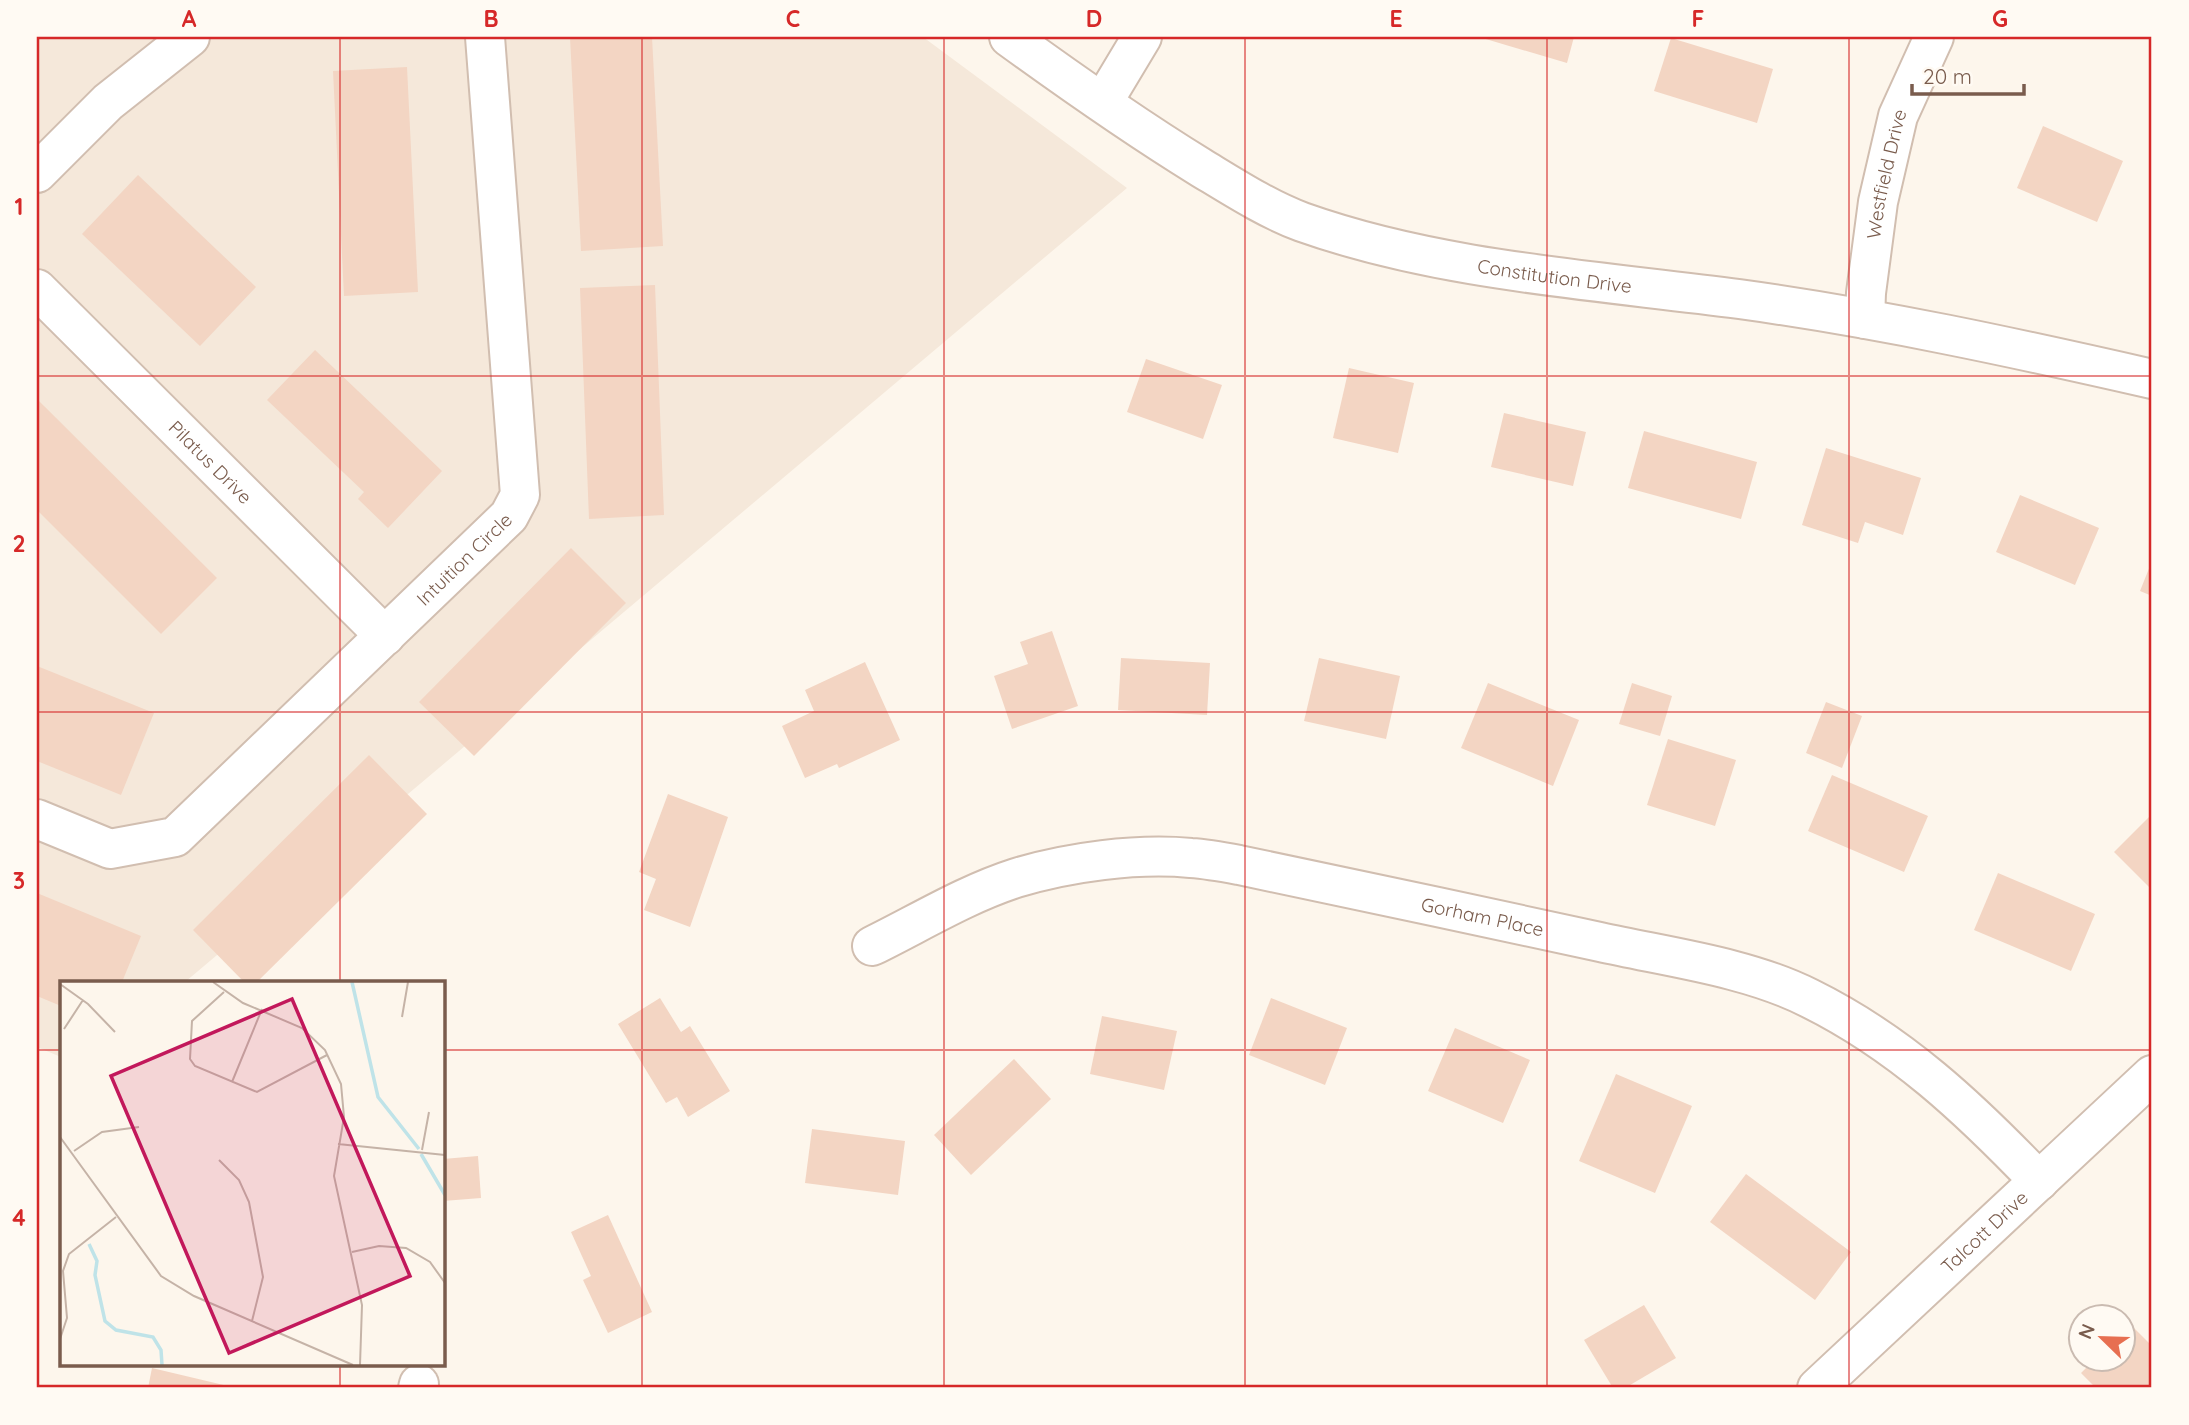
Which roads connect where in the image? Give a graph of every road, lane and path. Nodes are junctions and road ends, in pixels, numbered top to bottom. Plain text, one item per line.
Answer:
1 (190, 37) edge
2 (485, 37) edge
3 (1009, 37) edge
4 (1142, 37) edge
5 (1934, 37) edge
6 (1103, 102) junction
7 (37, 173) edge
8 (37, 289) edge
9 (1865, 319) junction
10 (2152, 379) edge
11 (385, 636) junction
12 (37, 819) edge
13 (872, 946) dead end
14 (2152, 1075) edge
15 (2039, 1181) junction
16 (1817, 1388) edge

1 - 7 street
2 - 11 street, Intuition Circle
3 - 6 street, Constitution Drive
4 - 6 street
5 - 9 street, Westfield Drive
6 - 9 street, Constitution Drive
8 - 11 street, Pilatus Drive
9 - 10 street, Constitution Drive
11 - 12 street, Intuition Circle
13 - 15 street, Gorham Place
14 - 15 street, Talcott Drive
15 - 16 street, Talcott Drive

